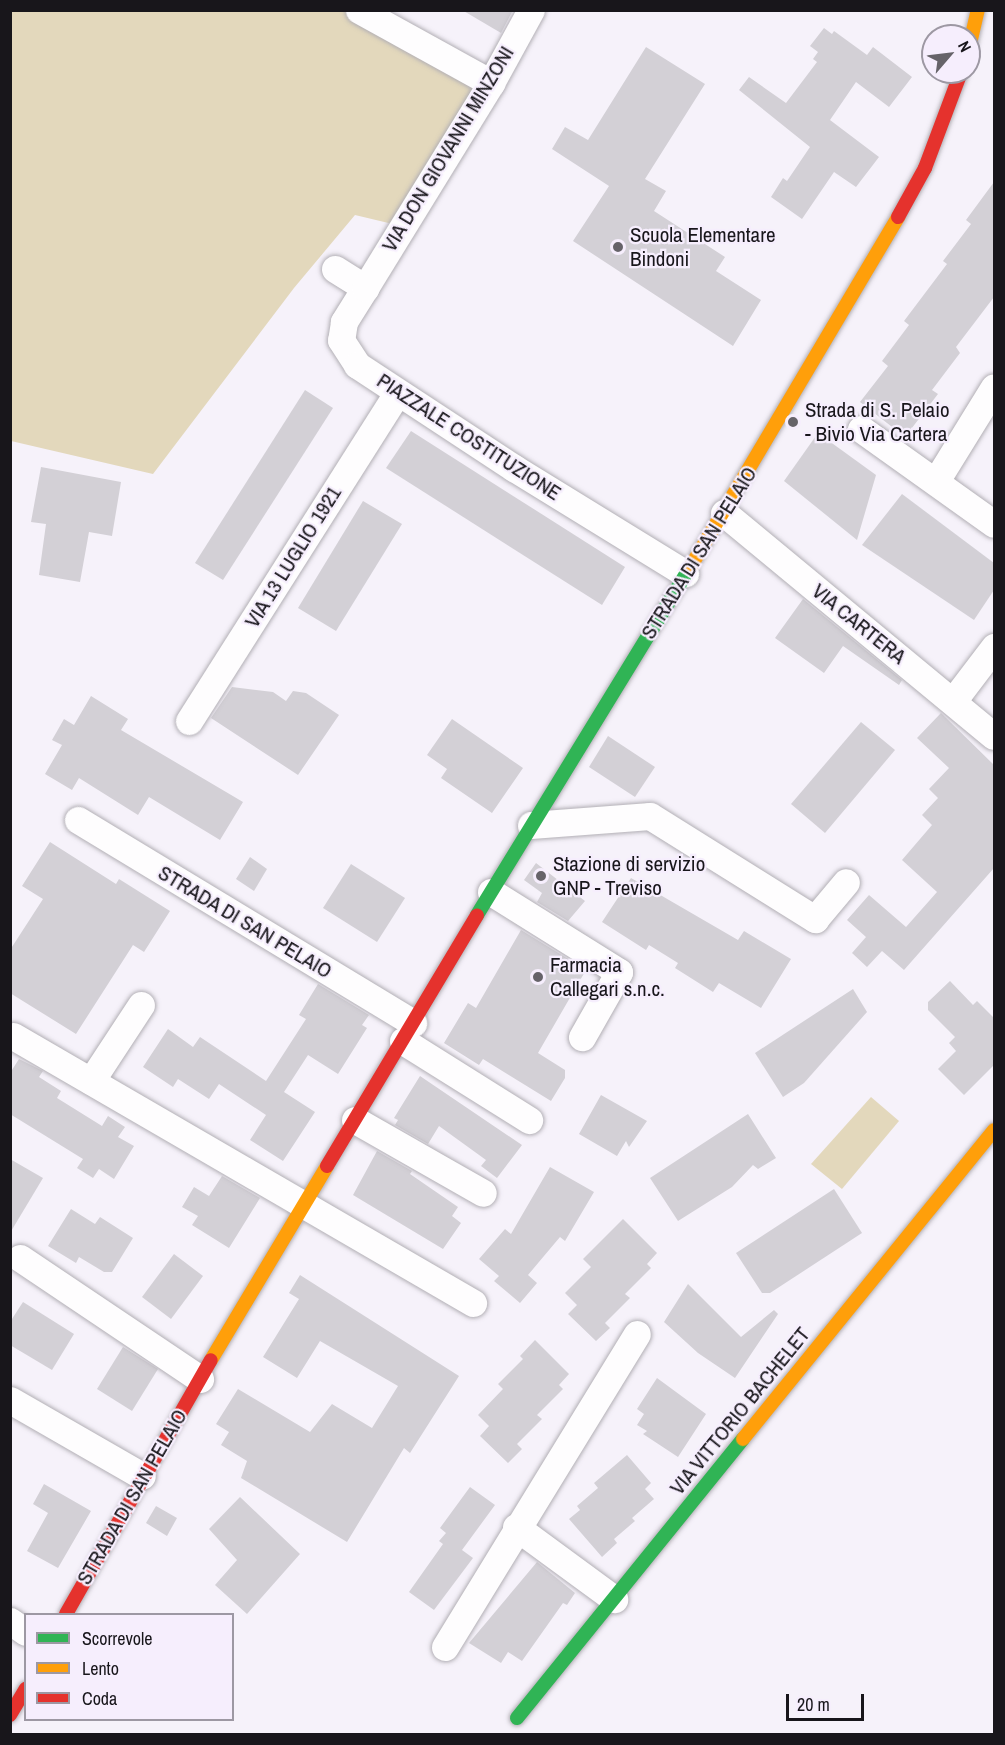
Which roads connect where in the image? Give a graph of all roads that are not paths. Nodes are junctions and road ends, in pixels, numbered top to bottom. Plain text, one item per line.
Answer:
1 (531, 10) edge
2 (368, 13) edge
3 (491, 83) junction
4 (956, 84) edge
5 (335, 269) dead end
6 (365, 288) junction
7 (994, 387) edge
8 (397, 393) junction
9 (861, 429) dead end
10 (936, 481) junction
11 (724, 513) junction
12 (994, 524) edge
13 (686, 573) junction
14 (994, 647) edge
15 (953, 701) junction
16 (189, 721) dead end
17 (994, 736) edge
18 (78, 820) dead end
19 (531, 825) junction
20 (846, 882) dead end
21 (491, 892) junction
22 (141, 1005) dead end
23 (408, 1032) junction
24 (13, 1036) dead end
25 (582, 1037) dead end
26 (91, 1081) junction
27 (355, 1120) junction
28 (529, 1120) dead end
29 (994, 1130) edge
30 (483, 1193) dead end
31 (304, 1205) junction
32 (20, 1258) dead end
33 (473, 1303) dead end
34 (637, 1334) dead end
35 (200, 1379) junction
36 (10, 1400) edge
37 (142, 1476) junction
38 (516, 1527) junction
39 (614, 1599) junction
40 (67, 1613) edge
41 (10, 1621) edge
42 (24, 1631) edge
43 (445, 1647) dead end
44 (24, 1691) edge
45 (10, 1715) edge
46 (517, 1718) dead end

1 - 3 street, VIA DON GIOVANNI MINZONI
2 - 3 street
3 - 6 street, VIA DON GIOVANNI MINZONI
4 - 11 main road, STRADA DI SAN PELAIO
5 - 6 street
6 - 8 street, PIAZZALE COSTITUZIONE
7 - 10 street
8 - 13 street, PIAZZALE COSTITUZIONE
8 - 16 street, VIA 13 LUGLIO 1921
9 - 10 street
10 - 12 street
11 - 13 main road, STRADA DI SAN PELAIO
11 - 15 street, VIA CARTERA
13 - 19 main road, STRADA DI SAN PELAIO
14 - 15 street
15 - 17 street, VIA CARTERA
18 - 23 street, STRADA DI SAN PELAIO
19 - 20 street
19 - 21 main road, STRADA DI SAN PELAIO
21 - 23 main road, STRADA DI SAN PELAIO
21 - 25 street
22 - 26 street
23 - 27 main road, STRADA DI SAN PELAIO
23 - 28 street, STRADA DI SAN PELAIO
24 - 26 street
26 - 31 street
27 - 30 street
27 - 31 main road, STRADA DI SAN PELAIO
29 - 39 main road, VIA VITTORIO BACHELET
31 - 33 street
31 - 35 main road, STRADA DI SAN PELAIO
32 - 35 street
34 - 38 street
35 - 37 main road, STRADA DI SAN PELAIO
36 - 37 street
37 - 40 main road, STRADA DI SAN PELAIO
38 - 39 street
38 - 43 street
39 - 46 main road, VIA VITTORIO BACHELET
41 - 42 street
44 - 45 main road

